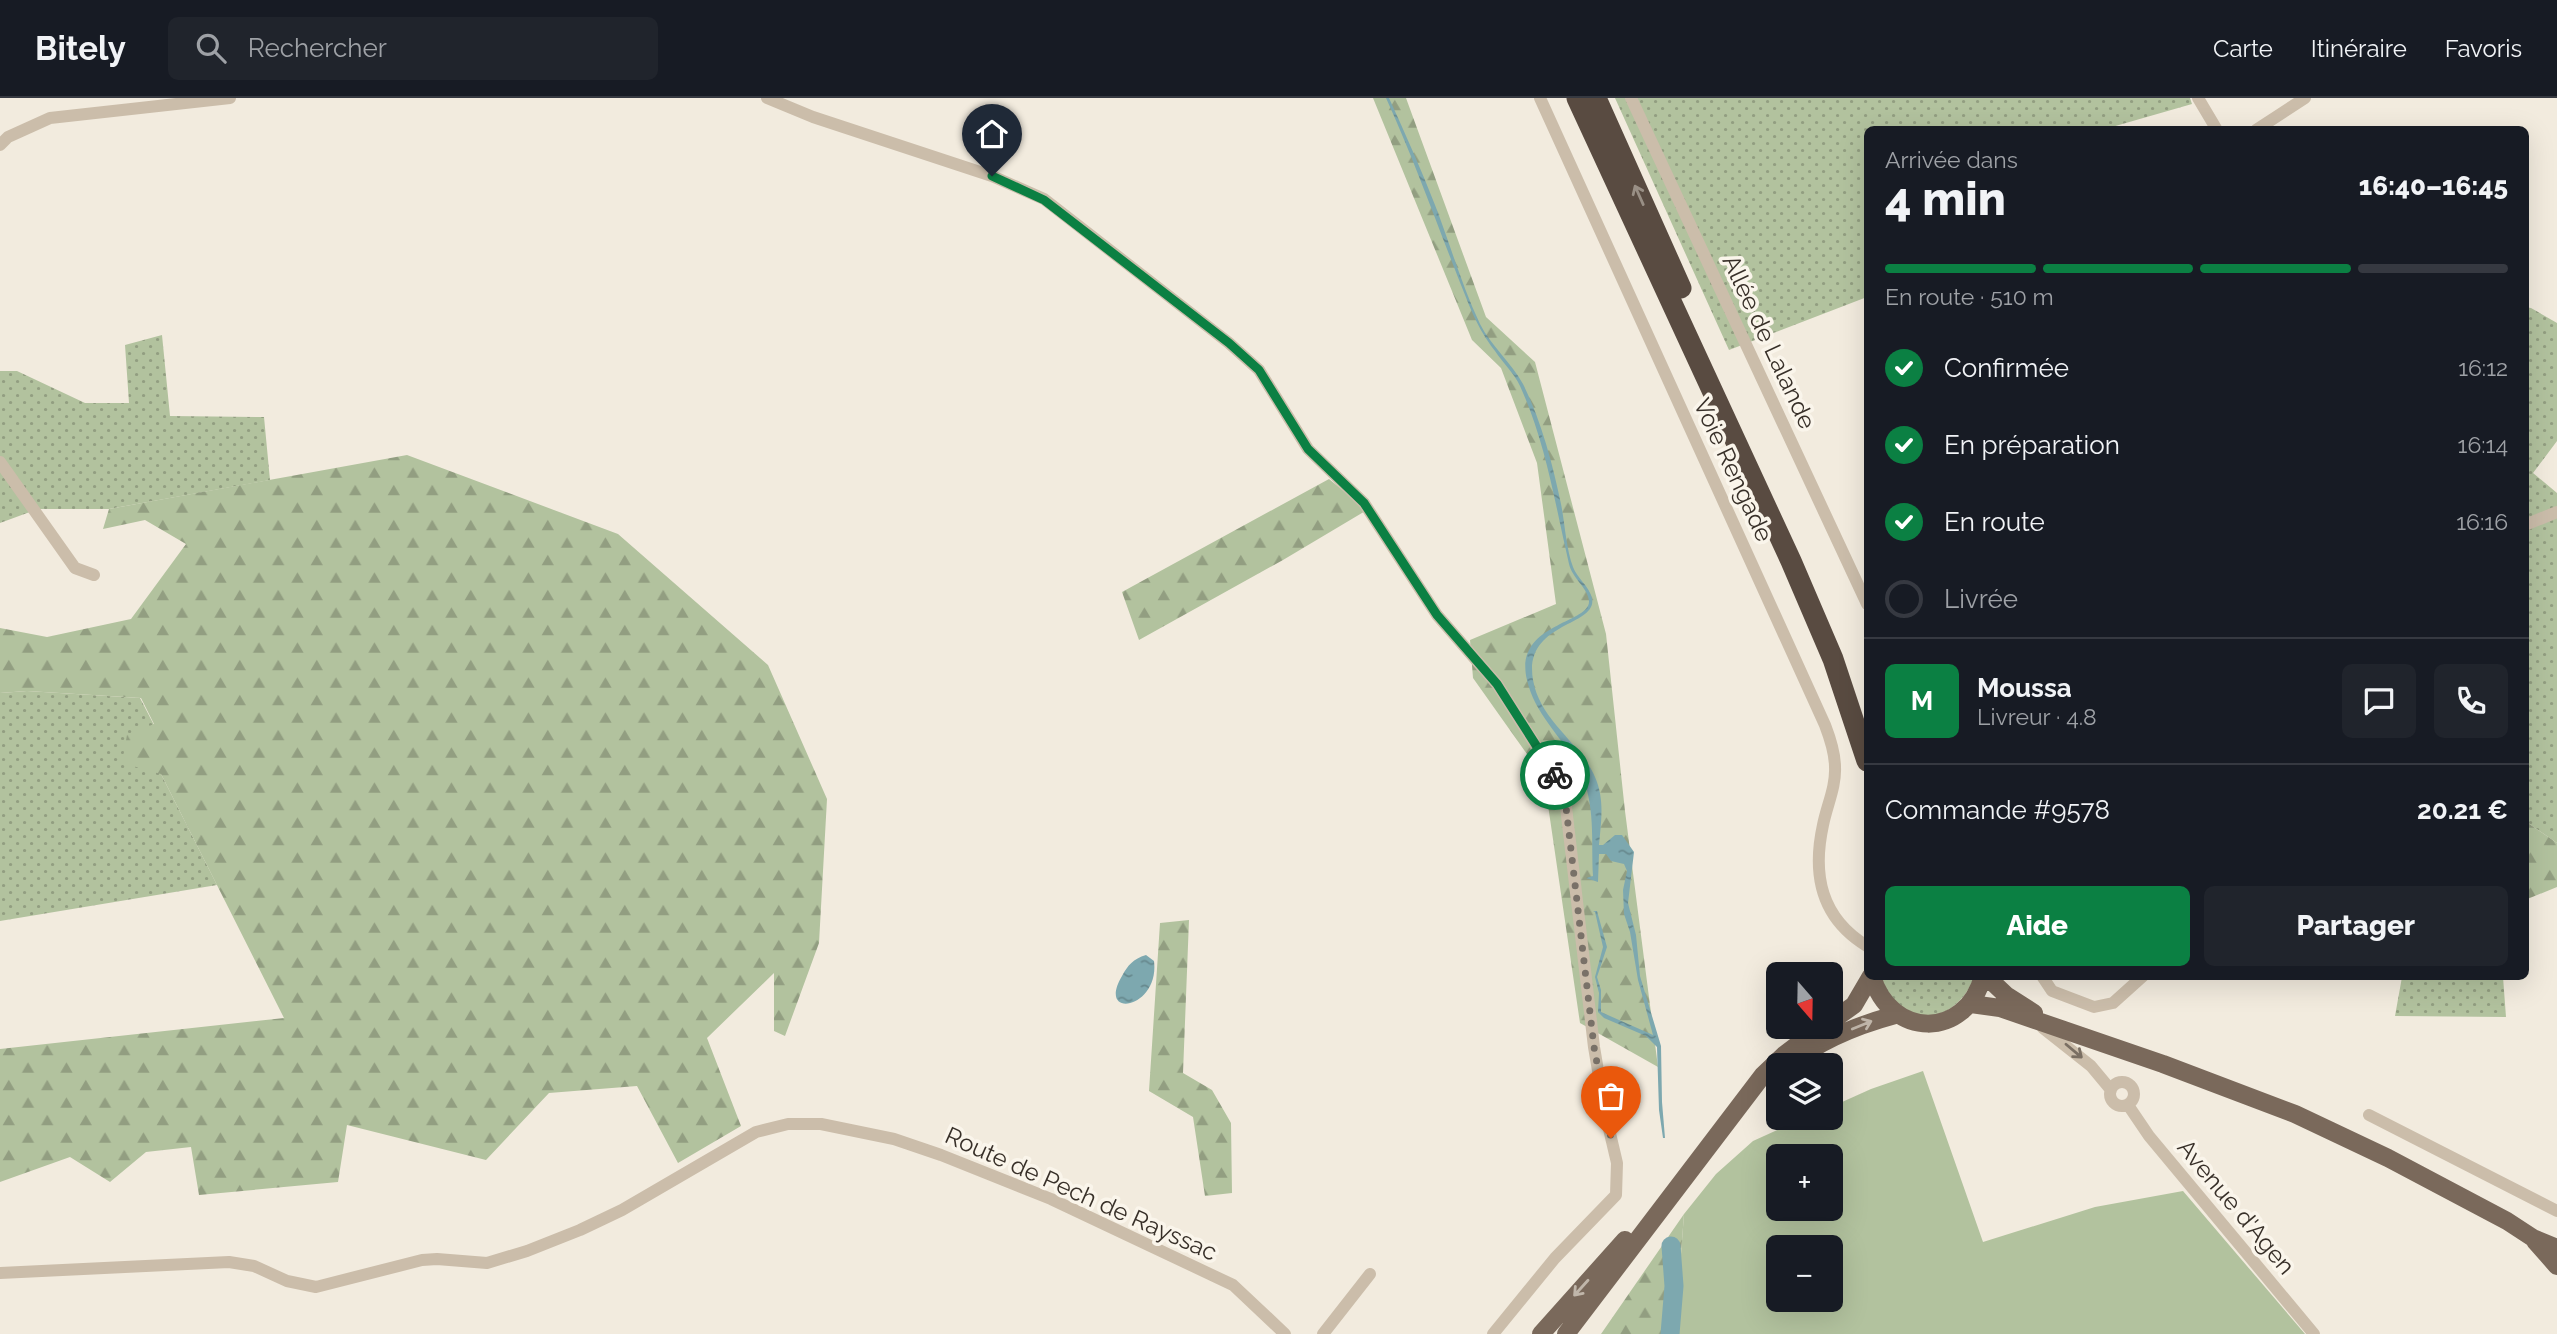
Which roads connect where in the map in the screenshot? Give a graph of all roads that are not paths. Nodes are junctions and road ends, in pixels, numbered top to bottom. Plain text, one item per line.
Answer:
1 (230, 98) edge
2 (768, 98) edge
3 (1540, 98) edge
4 (1577, 98) edge
5 (1596, 98) edge
6 (1631, 98) edge
7 (2198, 98) edge
8 (2305, 98) edge
9 (2215, 126) edge
10 (2262, 126) edge
11 (0, 145) edge
12 (0, 462) edge
13 (2557, 512) edge
14 (2529, 524) edge
15 (94, 575) dead end
16 (1864, 598) edge
17 (1864, 712) edge
18 (1864, 751) edge
19 (1864, 944) edge
20 (1870, 980) edge
21 (1873, 980) edge
22 (1983, 980) edge
23 (1989, 980) edge
24 (2045, 980) edge
25 (2139, 980) edge
26 (1971, 1004) junction
27 (1843, 1012) edge
28 (1895, 1015) junction
29 (2031, 1019) junction
30 (2061, 1030) junction
31 (1804, 1040) edge
32 (1808, 1053) edge
33 (1766, 1085) edge
34 (2111, 1090) junction
35 (2128, 1105) junction
36 (1737, 1110) junction
37 (2369, 1115) dead end
38 (1693, 1165) junction
39 (2557, 1211) edge
40 (2533, 1238) junction
41 (2557, 1248) edge
42 (2557, 1266) edge
43 (0, 1273) edge
44 (1370, 1274) dead end
45 (1285, 1334) edge
46 (1324, 1334) edge
47 (1493, 1334) edge
48 (1541, 1334) edge
49 (1566, 1334) edge
50 (2314, 1334) edge

1 - 11 street
2 - 47 street
3 - 19 street, Voie Rengade
4 - 18 highway
17 -> 5 highway
6 - 16 street, Allée de Lalande
7 - 9 street
8 - 10 street
12 - 15 street
13 - 14 street
20 - 27 main road
21 - 28 main road
22 - 26 main road
23 - 30 main road
24 - 25 street
26 - 28 main road
26 - 29 main road
32 -> 28 main road
29 - 30 main road
29 -> 34 street
30 - 40 main road
31 - 36 main road
33 - 36 main road
34 - 35 street
34 - 35 street
35 - 50 street, Avenue d'Agen
36 - 38 main road
37 - 39 street
38 -> 48 main road
38 - 49 main road
40 - 41 main road
40 - 42 main road
43 - 45 street, Route de Pech de Rayssac
44 - 46 street

